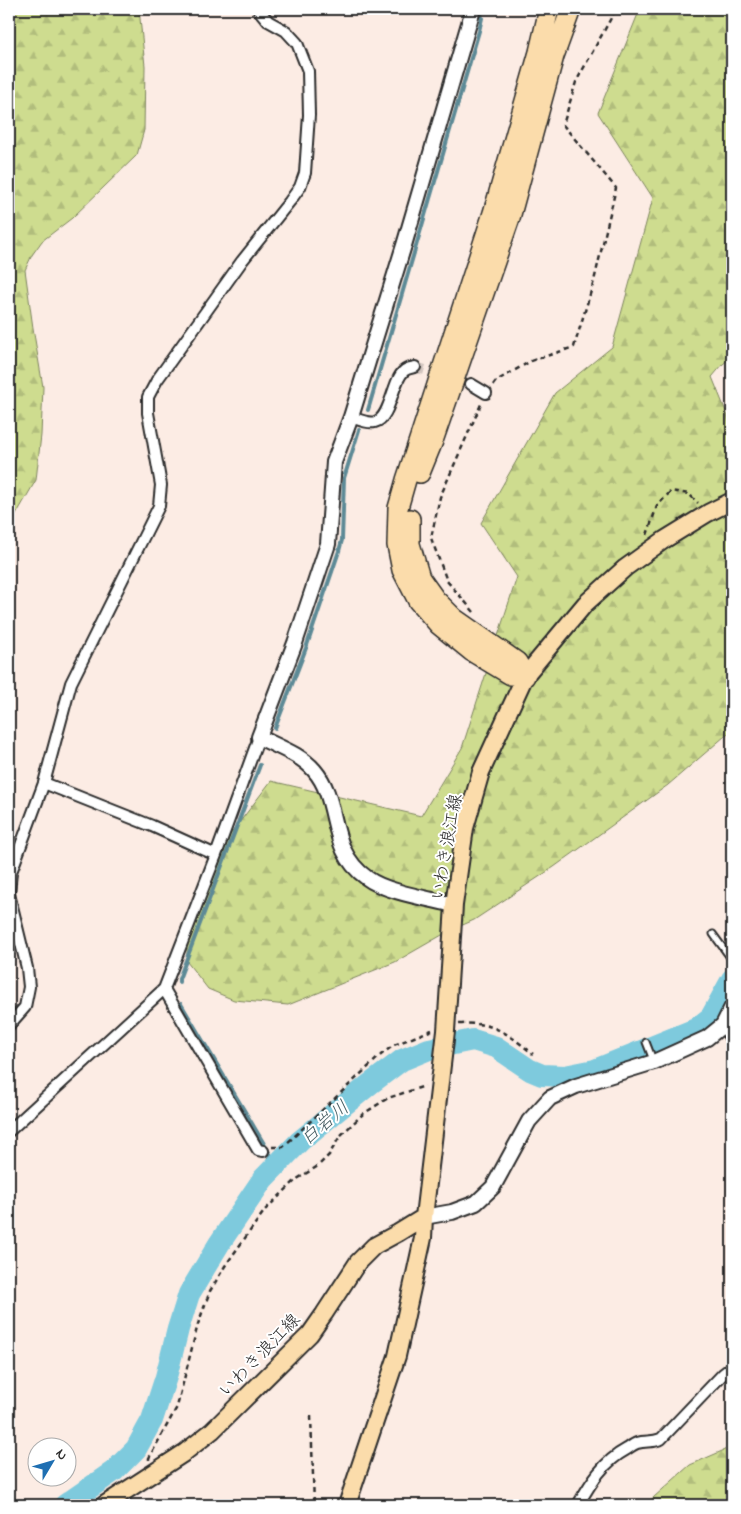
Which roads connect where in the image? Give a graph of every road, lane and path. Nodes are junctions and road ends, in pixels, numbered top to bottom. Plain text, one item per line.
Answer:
1 (258, 9) edge
2 (471, 9) edge
3 (549, 9) edge
4 (571, 9) edge
5 (616, 9) edge
6 (415, 367) dead end
7 (471, 384) tunnel mouth
8 (486, 393) junction
9 (351, 417) junction
10 (732, 501) edge
11 (708, 513) junction
12 (644, 543) dead end
13 (478, 617) dead end
14 (525, 676) junction
15 (259, 737) junction
16 (44, 783) junction
17 (216, 855) junction
18 (454, 905) junction
19 (713, 934) dead end
20 (732, 960) edge
21 (164, 989) junction
22 (732, 1007) edge
23 (9, 1025) edge
24 (723, 1025) junction
25 (447, 1028) junction
26 (732, 1041) edge
27 (646, 1042) dead end
28 (533, 1054) dead end
29 (652, 1059) junction
30 (441, 1079) junction
31 (9, 1131) edge
32 (267, 1149) joint
33 (424, 1217) junction
34 (732, 1367) edge
35 (311, 1416) dead end
36 (151, 1474) junction
37 (104, 1505) edge
38 (314, 1505) edge
39 (347, 1505) edge
40 (578, 1505) edge

1 - 16 street
2 - 9 street
3 - 14 highway
4 - 14 highway
5 - 8 path
6 - 9 street
7 - 8 street
8 - 13 path
9 - 15 street
10 - 11 main road, いわき浪江線
11 - 12 path
11 - 14 main road, いわき浪江線
14 - 18 main road, いわき浪江線
15 - 17 street
15 - 18 street
16 - 17 street
16 - 23 street
17 - 21 street
18 - 25 main road, いわき浪江線
19 - 20 lane
21 - 31 street
21 - 32 street
22 - 24 street
24 - 26 street
24 - 29 street
25 - 28 path
25 - 30 main road, いわき浪江線
25 - 32 path
27 - 29 lane
29 - 33 street
30 - 33 main road, いわき浪江線
30 - 36 path
33 - 36 main road, いわき浪江線
33 - 39 main road, いわき浪江線
34 - 40 street
35 - 38 path
36 - 37 main road, いわき浪江線

